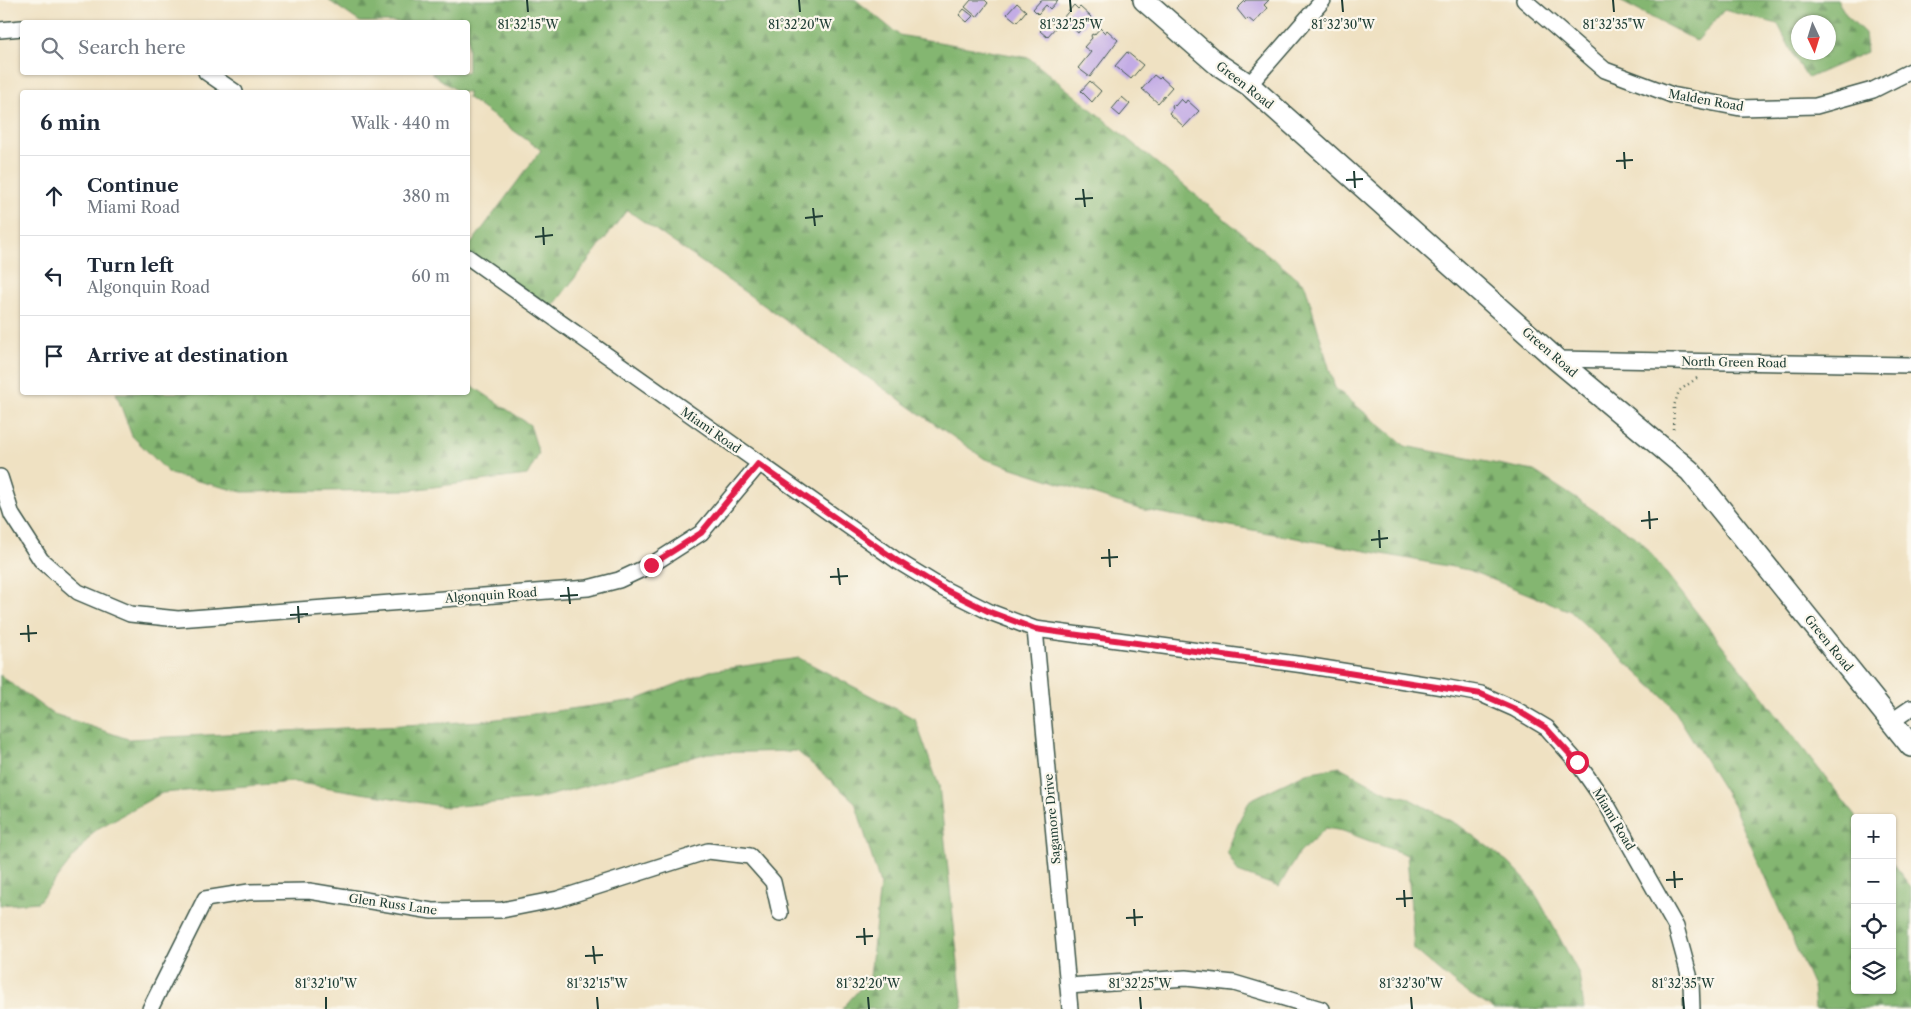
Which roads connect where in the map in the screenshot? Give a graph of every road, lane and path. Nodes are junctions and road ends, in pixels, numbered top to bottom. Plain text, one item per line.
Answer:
1 (1144, 0) edge
2 (1323, 0) edge
3 (1524, 0) edge
4 (20, 28) edge
5 (0, 30) edge
6 (1911, 71) edge
7 (210, 75) edge
8 (1249, 85) junction
9 (233, 90) edge
10 (470, 258) edge
11 (1556, 359) junction
12 (1911, 365) edge
13 (1697, 378) dead end
14 (1673, 429) dead end
15 (758, 464) junction
16 (0, 477) edge
17 (1035, 629) junction
18 (1911, 708) edge
19 (1892, 721) junction
20 (1911, 746) edge
21 (780, 913) dead end
22 (1068, 986) junction
23 (150, 1009) edge
24 (1070, 1009) edge
25 (1321, 1009) edge
26 (1692, 1009) edge

1 - 8 main road, Green Road
2 - 8 street
3 - 6 street, Malden Road
4 - 5 street
7 - 9 street
8 - 11 main road, Green Road
10 - 15 street, Miami Road
11 - 12 street, North Green Road
11 - 19 main road, Green Road
13 - 14 path
15 - 16 street, Algonquin Road
15 - 17 street, Miami Road
17 - 22 street, Sagamore Drive
17 - 26 street, Miami Road
18 - 19 street
19 - 20 main road, Green Road
21 - 23 street, Glen Russ Lane
22 - 24 street, Sagamore Drive
22 - 25 street

